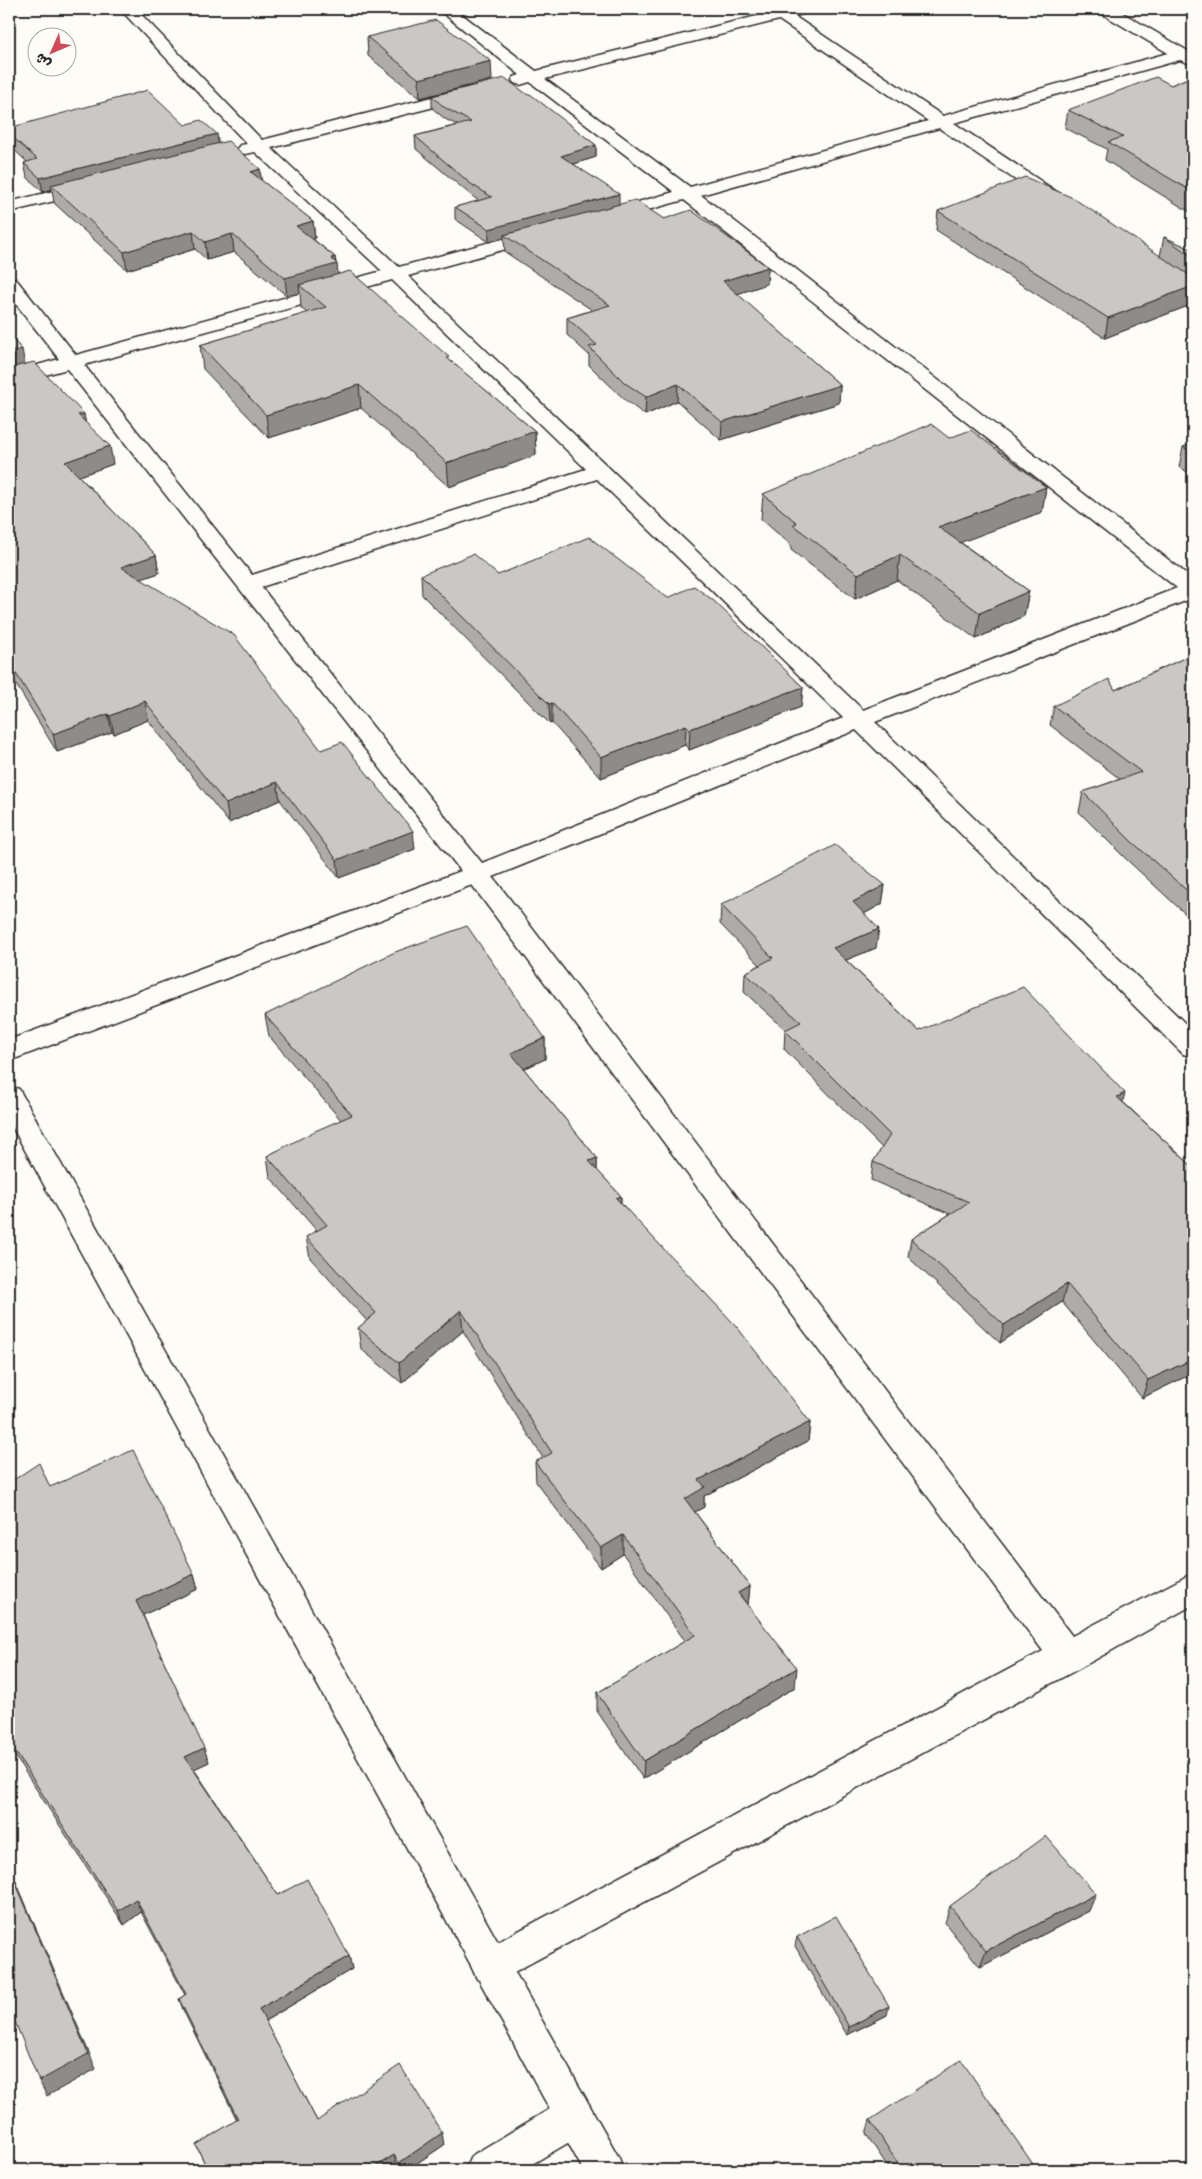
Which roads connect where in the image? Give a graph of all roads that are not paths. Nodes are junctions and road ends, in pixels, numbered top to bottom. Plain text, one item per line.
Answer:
1 (128, 9) edge
2 (446, 9) edge
3 (805, 9) edge
4 (1105, 9) edge
5 (777, 12) edge
6 (1188, 57) edge
7 (532, 77) junction
8 (504, 84) edge
9 (485, 89) edge
10 (942, 123) junction
11 (259, 146) junction
12 (230, 153) edge
13 (105, 184) edge
14 (689, 194) junction
15 (9, 207) edge
16 (1071, 209) edge
17 (594, 220) edge
18 (556, 230) edge
19 (395, 273) junction
20 (9, 283) edge
21 (73, 362) junction
22 (9, 379) edge
23 (600, 470) junction
24 (248, 584) junction
25 (1193, 590) edge
26 (859, 720) junction
27 (476, 874) junction
28 (1193, 1047) edge
29 (9, 1051) edge
30 (9, 1096) edge
31 (1193, 1588) edge
32 (1068, 1657) junction
33 (490, 1966) junction
34 (574, 2117) junction
35 (486, 2170) edge
36 (604, 2170) edge

1 - 11 street
2 - 7 street
3 - 5 street
4 - 6 street
5 - 7 street
5 - 10 street
6 - 10 street
7 - 8 street
7 - 14 street
9 - 11 street
10 - 14 street
10 - 16 street
11 - 12 street
11 - 19 street
13 - 15 street
14 - 17 street
14 - 25 street
18 - 19 street
19 - 21 street
19 - 23 street
20 - 21 street
21 - 22 street
21 - 24 street
23 - 24 street
23 - 26 street
24 - 27 street
25 - 26 street
26 - 27 street
26 - 28 street
27 - 29 street
27 - 32 street
30 - 33 street
31 - 32 street
32 - 33 street
33 - 34 street
34 - 35 street
34 - 36 street

